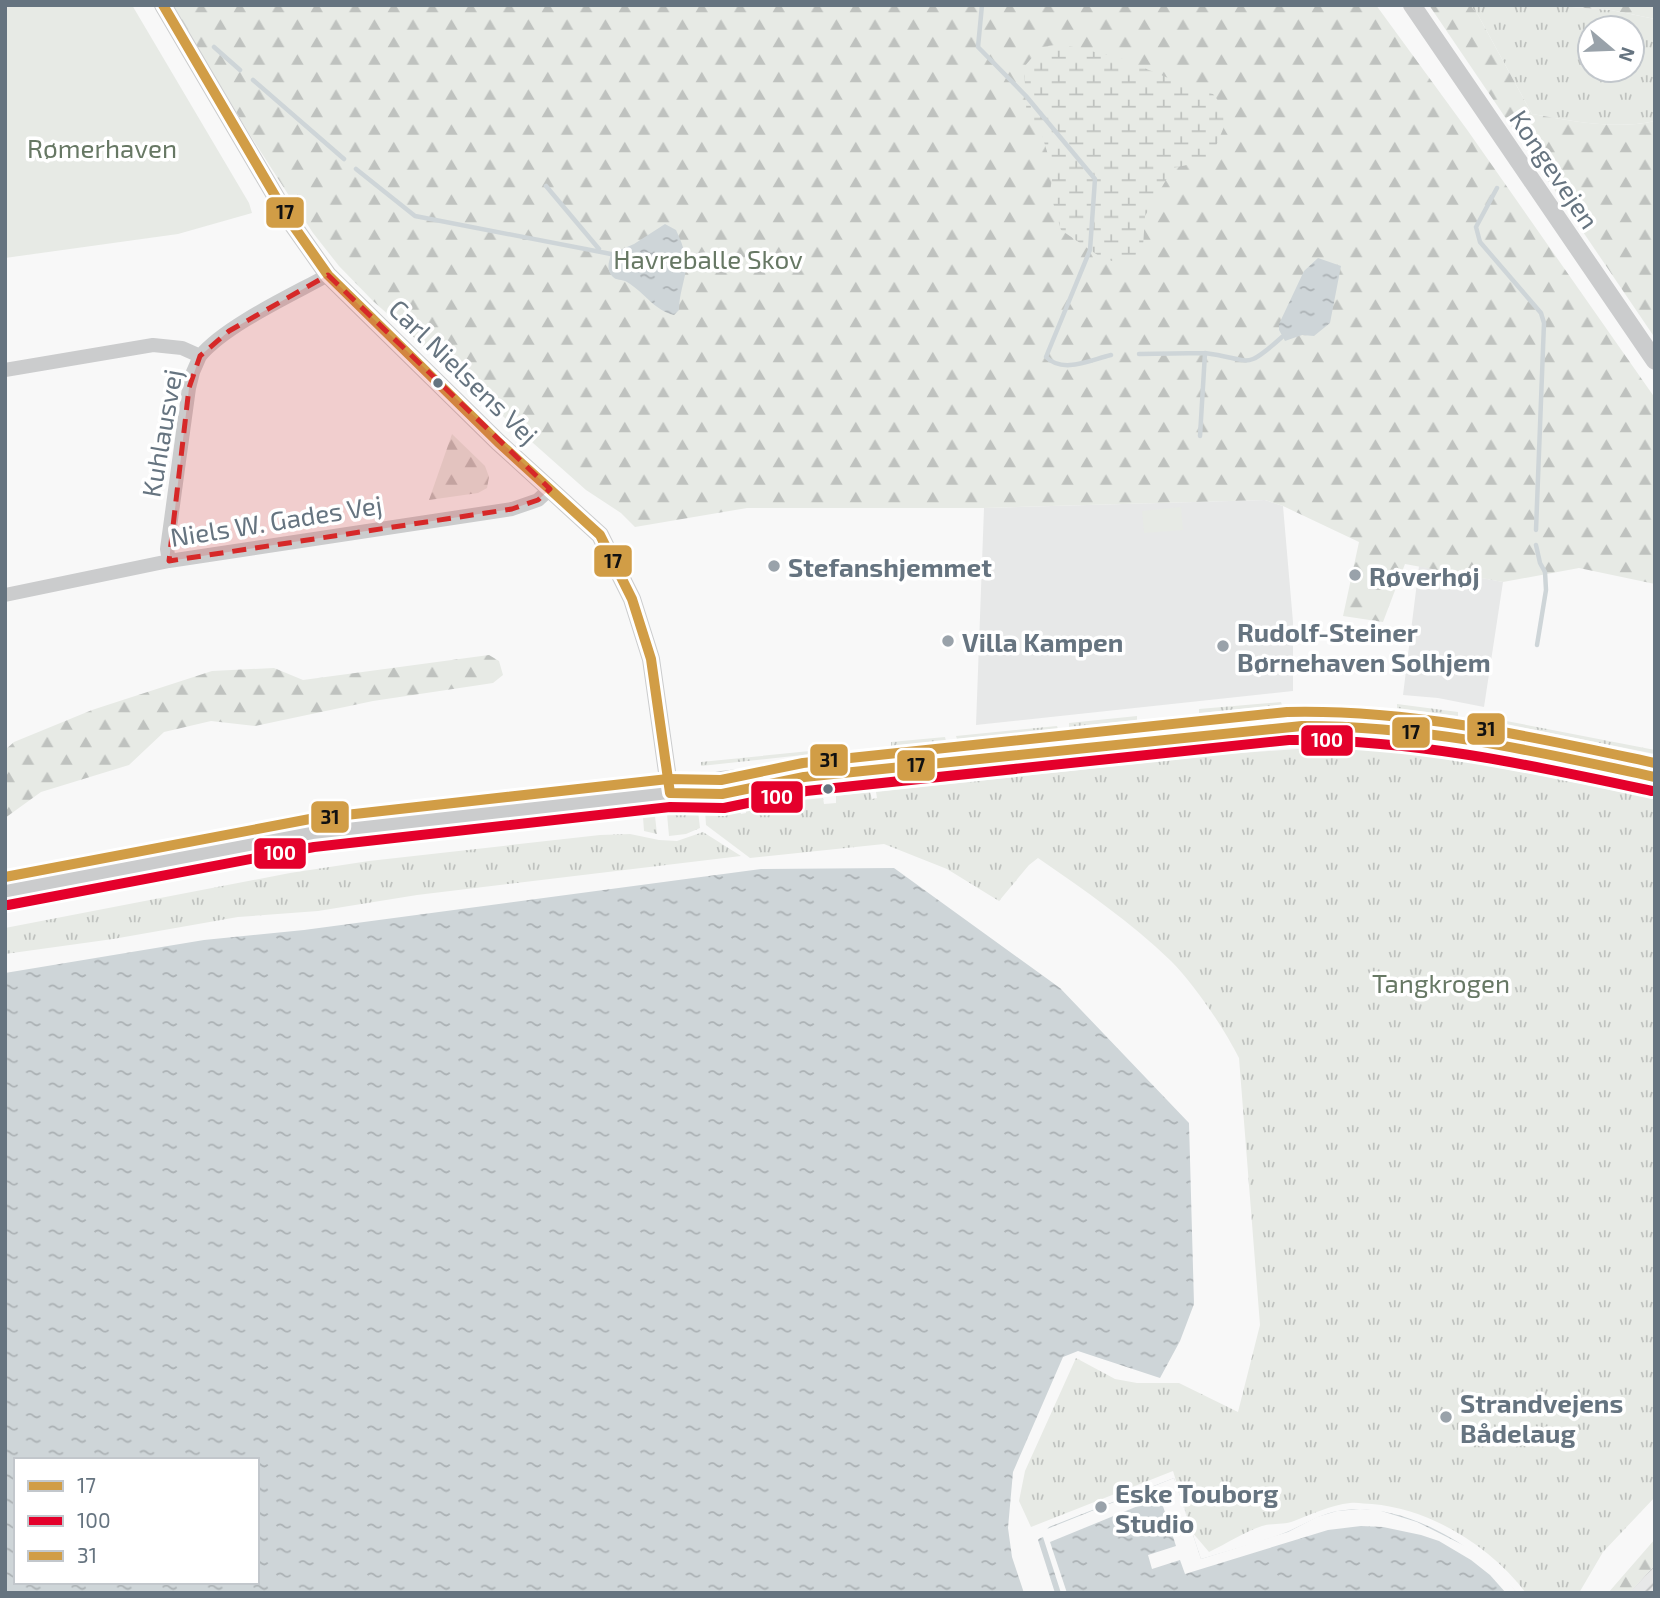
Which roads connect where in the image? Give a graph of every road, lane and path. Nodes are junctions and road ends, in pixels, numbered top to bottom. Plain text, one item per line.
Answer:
1 (163, 5) edge
2 (1412, 5) edge
3 (328, 275) junction
4 (201, 356) junction
5 (1655, 361) edge
6 (5, 370) edge
7 (550, 489) junction
8 (169, 561) junction
9 (5, 596) edge
10 (1655, 777) edge
11 (670, 793) junction
12 (5, 891) edge

1 - 3 street, Carl Nielsens Vej
2 - 5 street, Kongevejen
3 - 4 street
3 - 7 street, Carl Nielsens Vej
4 - 6 street
4 - 8 street, Kuhlausvej
7 - 8 street, Niels W. Gades Vej
7 - 11 street, Carl Nielsens Vej
8 - 9 street, Niels W. Gades Vej
10 - 11 street
11 - 12 street

